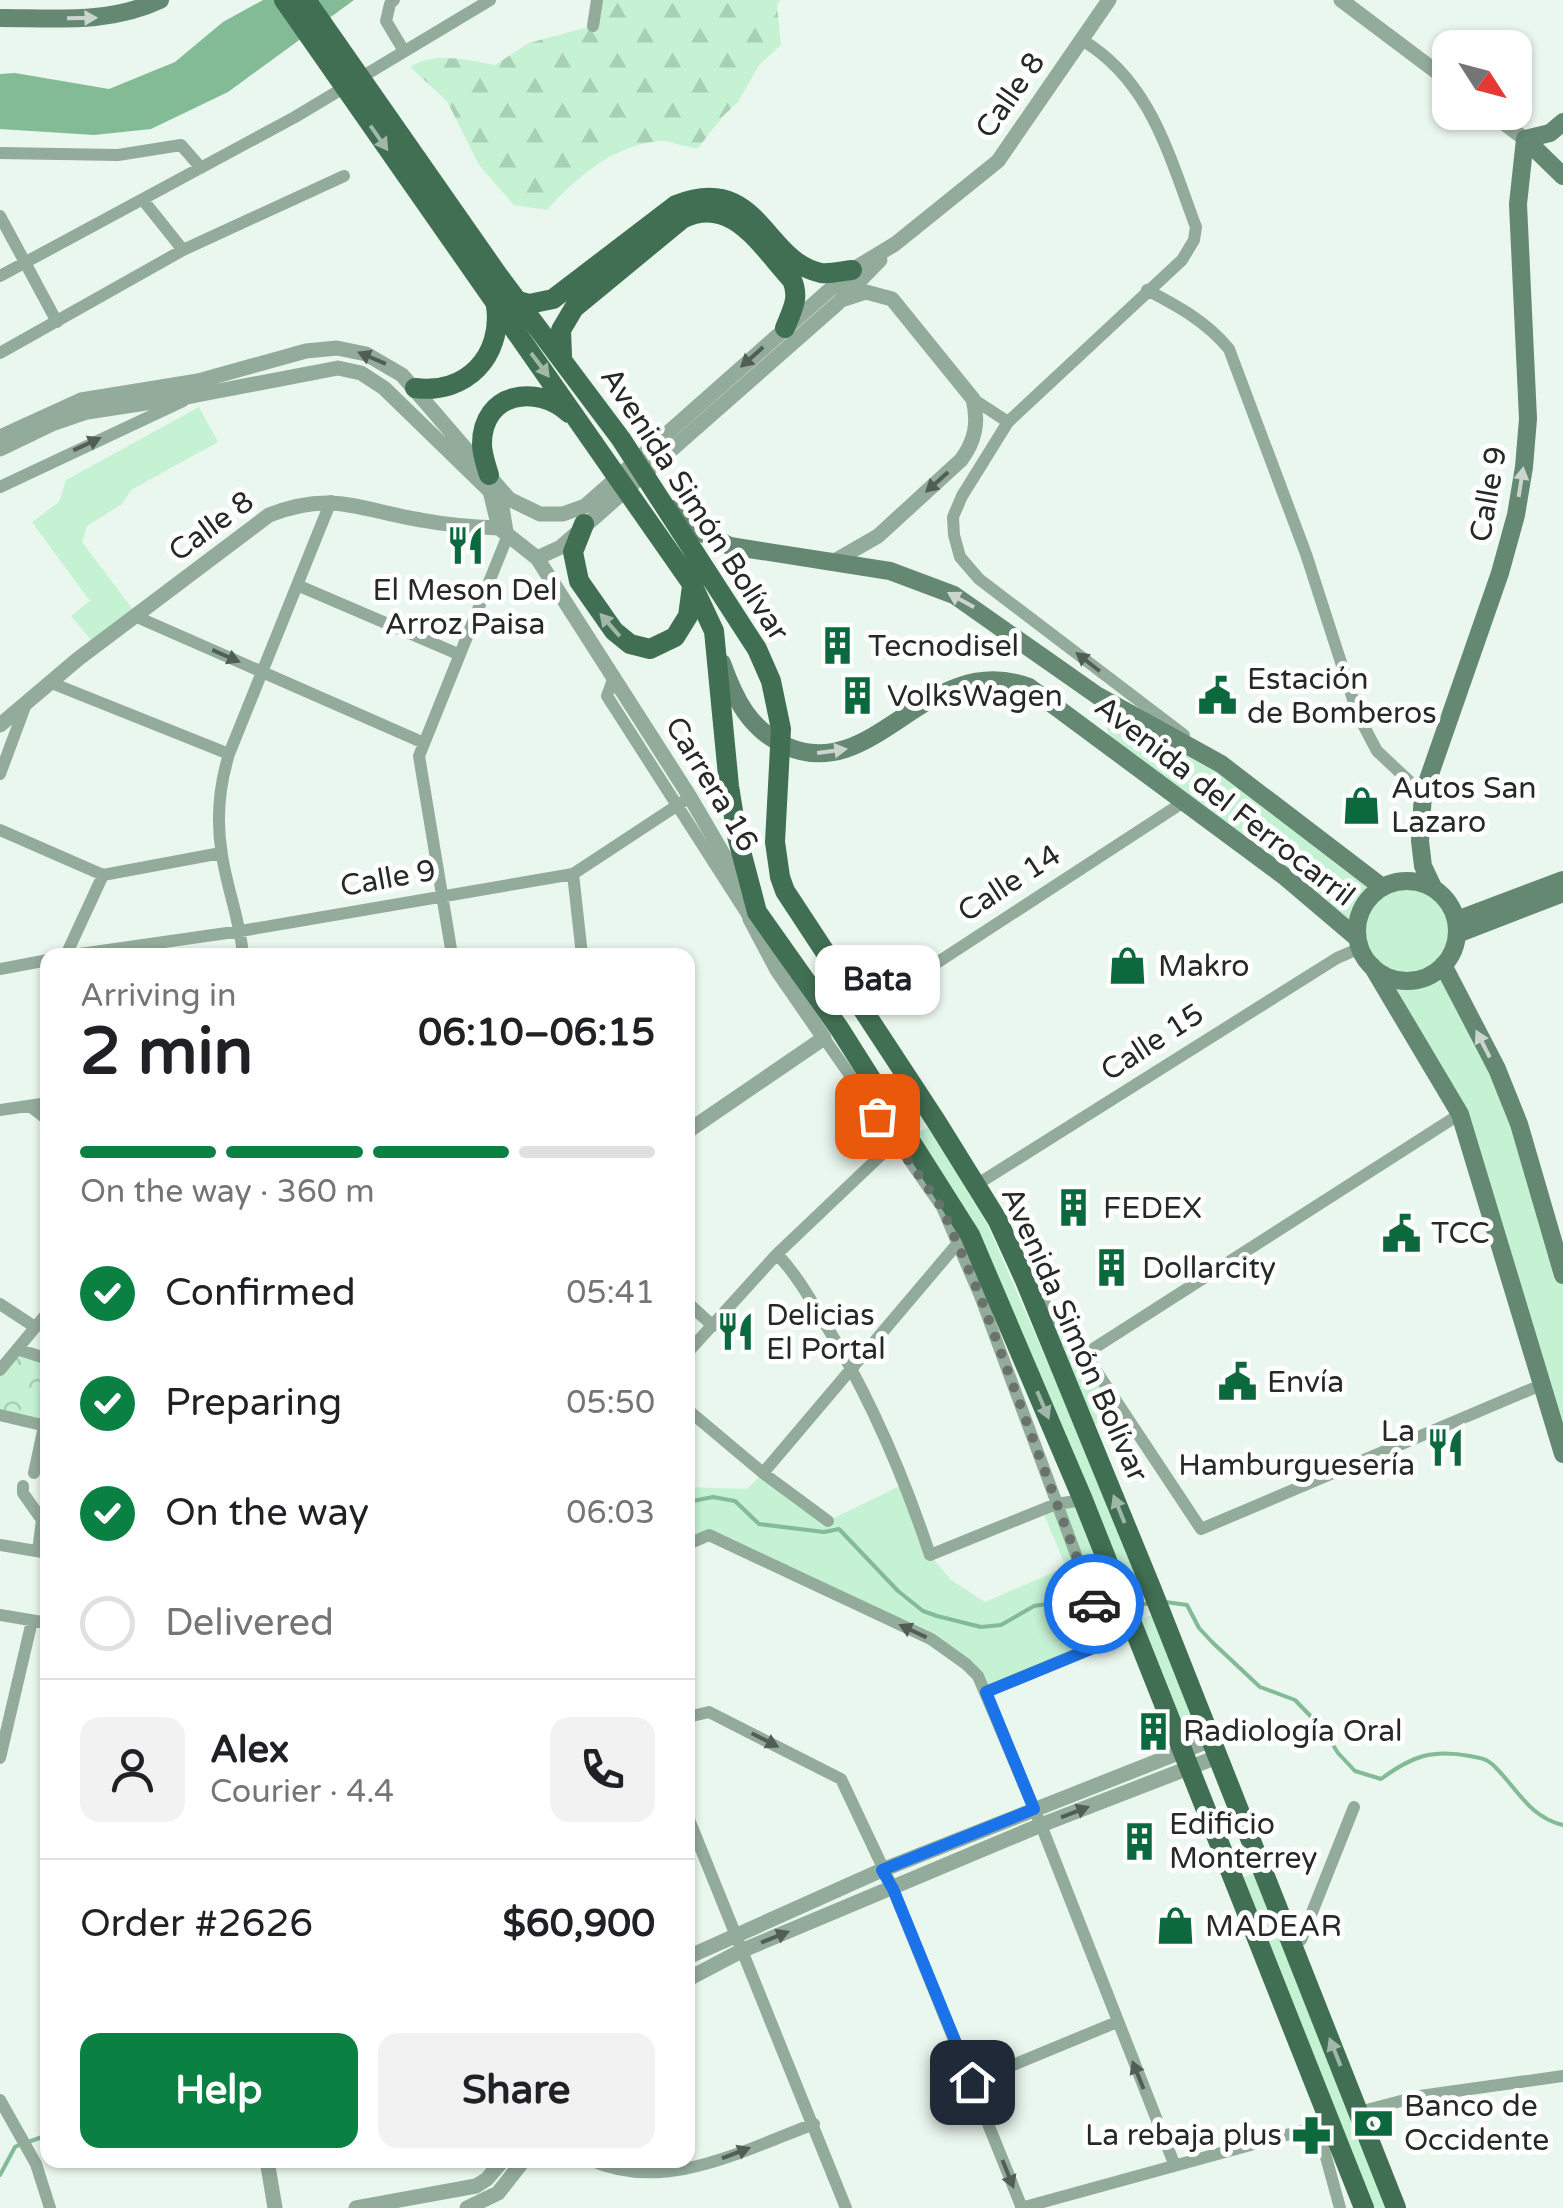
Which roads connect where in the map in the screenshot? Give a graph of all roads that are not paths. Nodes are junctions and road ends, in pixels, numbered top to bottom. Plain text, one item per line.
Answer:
1 (160, 0) edge
2 (284, 0) edge
3 (306, 0) edge
4 (394, 0) edge
5 (490, 0) edge
6 (598, 0) edge
7 (1108, 0) edge
8 (1341, 0) edge
9 (0, 18) edge
10 (592, 26) dead end
11 (1082, 40) junction
12 (404, 51) junction
13 (1432, 68) edge
14 (1563, 122) edge
15 (1514, 130) edge
16 (1524, 138) junction
17 (0, 154) edge
18 (201, 168) junction
19 (344, 176) dead end
20 (1563, 176) edge
21 (142, 200) junction
22 (0, 216) edge
23 (895, 244) junction
24 (183, 250) junction
25 (25, 264) junction
26 (852, 270) junction
27 (0, 276) edge
28 (491, 281) junction
29 (1148, 290) junction
30 (518, 301) junction
31 (838, 303) junction
32 (496, 306) junction
33 (57, 322) junction
34 (784, 328) junction
35 (0, 353) edge
36 (562, 357) junction
37 (415, 388) junction
38 (192, 396) junction
39 (974, 399) junction
40 (1008, 422) junction
41 (0, 437) edge
42 (0, 449) edge
43 (600, 450) junction
44 (657, 452) junction
45 (493, 486) junction
46 (0, 488) edge
47 (660, 498) junction
48 (331, 501) junction
49 (599, 503) junction
50 (584, 524) junction
51 (463, 526) junction
52 (503, 532) junction
53 (536, 558) junction
54 (831, 563) junction
55 (692, 584) junction
56 (297, 585) junction
57 (137, 617) junction
58 (718, 653) junction
59 (458, 654) junction
60 (264, 672) junction
61 (49, 682) junction
62 (26, 704) junction
63 (0, 724) edge
64 (424, 743) junction
65 (229, 754) junction
66 (1221, 764) junction
67 (0, 774) edge
68 (1424, 794) junction
69 (685, 801) junction
70 (1185, 801) junction
71 (0, 830) edge
72 (221, 853) junction
73 (573, 874) junction
74 (102, 875) junction
75 (1563, 880) edge
76 (1382, 887) junction
77 (1434, 887) junction
78 (1563, 894) edge
79 (442, 897) junction
80 (753, 915) junction
81 (1457, 927) junction
82 (241, 931) junction
83 (1358, 943) junction
84 (69, 948) edge
85 (122, 948) edge
86 (242, 948) edge
87 (451, 948) edge
88 (581, 948) edge
89 (40, 962) edge
90 (1443, 965) junction
91 (1372, 966) junction
92 (0, 969) edge
93 (863, 1010) junction
94 (824, 1038) junction
95 (40, 1105) edge
96 (31, 1107) junction
97 (0, 1110) edge
98 (40, 1114) edge
99 (1460, 1114) junction
100 (695, 1126) edge
101 (900, 1137) junction
102 (976, 1185) junction
103 (958, 1243) junction
104 (777, 1254) junction
105 (1563, 1275) edge
106 (1024, 1278) junction
107 (0, 1304) edge
108 (695, 1309) edge
109 (40, 1321) edge
110 (714, 1326) junction
111 (35, 1327) junction
112 (695, 1345) edge
113 (18, 1349) junction
114 (1085, 1354) junction
115 (40, 1356) edge
116 (853, 1368) junction
117 (0, 1370) edge
118 (1541, 1385) junction
119 (0, 1415) edge
120 (695, 1416) edge
121 (40, 1425) edge
122 (40, 1447) edge
123 (1563, 1454) edge
124 (34, 1473) dead end
125 (763, 1474) junction
126 (23, 1486) dead end
127 (1082, 1500) junction
128 (1056, 1504) junction
129 (40, 1517) edge
130 (828, 1522) dead end
131 (695, 1541) edge
132 (0, 1545) edge
133 (40, 1552) edge
134 (0, 1615) edge
135 (32, 1621) junction
136 (40, 1622) edge
137 (986, 1692) junction
138 (695, 1715) edge
139 (1214, 1749) junction
140 (0, 1758) edge
141 (1185, 1760) junction
142 (1354, 1807) dead end
143 (1034, 1809) junction
144 (1041, 1825) junction
145 (695, 1836) edge
146 (882, 1870) junction
147 (893, 1889) junction
148 (734, 1934) junction
149 (1292, 1943) junction
150 (741, 1950) junction
151 (695, 1954) edge
152 (695, 1975) edge
153 (1117, 2022) junction
154 (1563, 2076) edge
155 (972, 2082) junction
156 (0, 2100) edge
157 (1359, 2112) junction
158 (814, 2124) junction
159 (1324, 2125) junction
160 (1175, 2166) junction
161 (268, 2168) edge
162 (497, 2168) edge
163 (518, 2168) edge
164 (612, 2168) edge
165 (694, 2168) edge
166 (695, 2168) edge
167 (50, 2208) edge
168 (275, 2208) edge
169 (356, 2208) edge
170 (466, 2208) edge
171 (846, 2208) edge
172 (1021, 2208) edge
173 (1340, 2208) edge
174 (1364, 2208) edge
175 (1396, 2208) edge

9 -> 1 main road
2 -> 28 main road
3 - 28 main road
4 - 12 street
5 - 12 street
6 - 10 street
7 - 11 street, Calle 8
8 - 13 street
11 - 23 street, Calle 8
11 - 29 street
12 - 18 street
14 - 16 main road
15 - 16 street
16 - 20 main road
68 -> 16 main road, Calle 9
17 - 18 street
18 - 21 street
19 - 24 street
21 - 24 street
21 - 25 street
22 - 25 street
23 - 26 street, Calle 8
23 - 31 street, Calle 8
24 - 33 street
25 - 27 street
25 - 33 street
26 - 30 main road
26 - 34 street, Calle 8
28 - 30 main road, Avenida Simón Bolívar
28 - 32 main road, Avenida Simón Bolívar
29 - 40 street
29 - 68 street
30 - 36 main road, Avenida Simón Bolívar
31 - 39 street
31 - 44 street, Calle 8
32 - 37 main road
32 -> 43 main road, Avenida Simón Bolívar
33 - 35 street
34 - 36 main road
34 -> 44 street, Calle 8
36 - 47 main road, Avenida Simón Bolívar
37 -> 41 street
37 - 45 street
38 - 42 street
38 - 45 street
46 -> 38 street
39 - 40 street
39 -> 54 street
66 -> 40 street
43 - 45 main road
43 - 55 main road, Avenida Simón Bolívar
44 - 49 street, Calle 8
45 - 49 street
45 - 51 street
45 - 52 street
47 - 54 main road, Avenida del Ferrocarril
47 - 93 main road, Avenida Simón Bolívar
48 - 51 street, Calle 8
48 - 56 street
48 - 57 street, Calle 8
49 - 50 street, Calle 8
50 - 53 street, Calle 8
55 -> 50 main road
51 - 52 street, Calle 8
52 - 53 street, Carrera 16
52 - 59 street
53 - 69 street, Carrera 16
66 -> 54 main road, Avenida del Ferrocarril
55 - 58 main road, Avenida Simón Bolívar
56 - 59 street
56 - 60 street
57 -> 60 street
57 - 61 street, Calle 8
58 -> 70 main road, Avenida del Ferrocarril
58 - 80 main road, Avenida Simón Bolívar
59 - 64 street
60 - 64 street
60 - 65 street
61 - 62 street, Calle 8
61 - 65 street
62 - 63 street, Calle 8
62 - 67 street
64 - 79 street
65 - 72 street
66 - 76 main road, Avenida del Ferrocarril
68 - 77 main road, Calle 9
69 - 73 street, Calle 9
69 - 80 street, Carrera 16
70 - 83 main road, Avenida del Ferrocarril
70 - 93 street, Calle 14
71 - 74 street
72 - 74 street
72 - 82 street
73 - 79 street, Calle 9
73 - 88 street
74 - 84 street
75 - 81 main road
76 - 77 main road
76 - 83 main road
77 - 81 main road
78 - 81 main road
79 - 82 street, Calle 9
79 - 87 street
80 - 94 street, Carrera 16
80 - 101 main road, Avenida Simón Bolívar
81 - 90 main road
82 - 85 street, Calle 9
82 - 86 street
83 - 91 main road
83 - 102 street, Calle 15
89 - 92 street
90 - 91 main road
105 -> 90 main road
91 - 99 main road
93 - 102 main road, Avenida Simón Bolívar
94 - 100 street
94 - 101 street, Carrera 16
95 - 96 street
96 - 97 street
96 - 98 street
99 - 114 street
99 - 118 main road
101 - 103 street, Carrera 16
101 - 104 street
101 -> 127 main road, Avenida Simón Bolívar
102 - 106 main road, Avenida Simón Bolívar
103 - 116 street
103 - 128 street, Carrera 16
104 - 110 street
104 - 116 street
106 - 114 street
139 -> 106 main road, Avenida Simón Bolívar
107 - 111 street
108 - 110 street
109 - 111 street
110 - 112 street
111 - 113 street
113 - 115 street
113 - 117 street
114 - 118 street
116 - 125 street
116 - 128 street
118 - 123 main road
119 - 121 street
120 - 125 street
122 - 124 street
125 - 130 street
126 - 129 street
127 - 128 street
127 - 141 main road, Avenida Simón Bolívar
128 - 137 street, Carrera 16
137 -> 131 street
132 - 133 street
134 - 135 street
135 - 136 street
135 - 140 street
137 - 143 street
138 -> 146 street
139 - 141 street
139 - 149 main road, Avenida Simón Bolívar
141 - 143 street
144 -> 141 street
141 - 159 main road, Avenida Simón Bolívar
142 - 149 street
143 - 144 street
143 - 146 street
144 - 147 street
144 - 153 street
145 - 148 street
146 - 147 street
146 - 148 street
150 -> 147 street
147 - 155 street
148 - 150 street
148 - 151 street
157 -> 149 main road, Avenida Simón Bolívar
150 - 152 street
150 - 158 street
153 - 155 street
160 -> 153 street
154 - 157 street
155 -> 172 street
156 - 167 street
157 - 175 main road, Avenida Simón Bolívar
166 -> 158 street
158 - 171 street
159 - 160 street
159 - 173 street
159 - 174 main road, Avenida Simón Bolívar
160 - 172 street
161 - 168 street
162 - 169 street
163 - 170 street
164 -> 165 street

